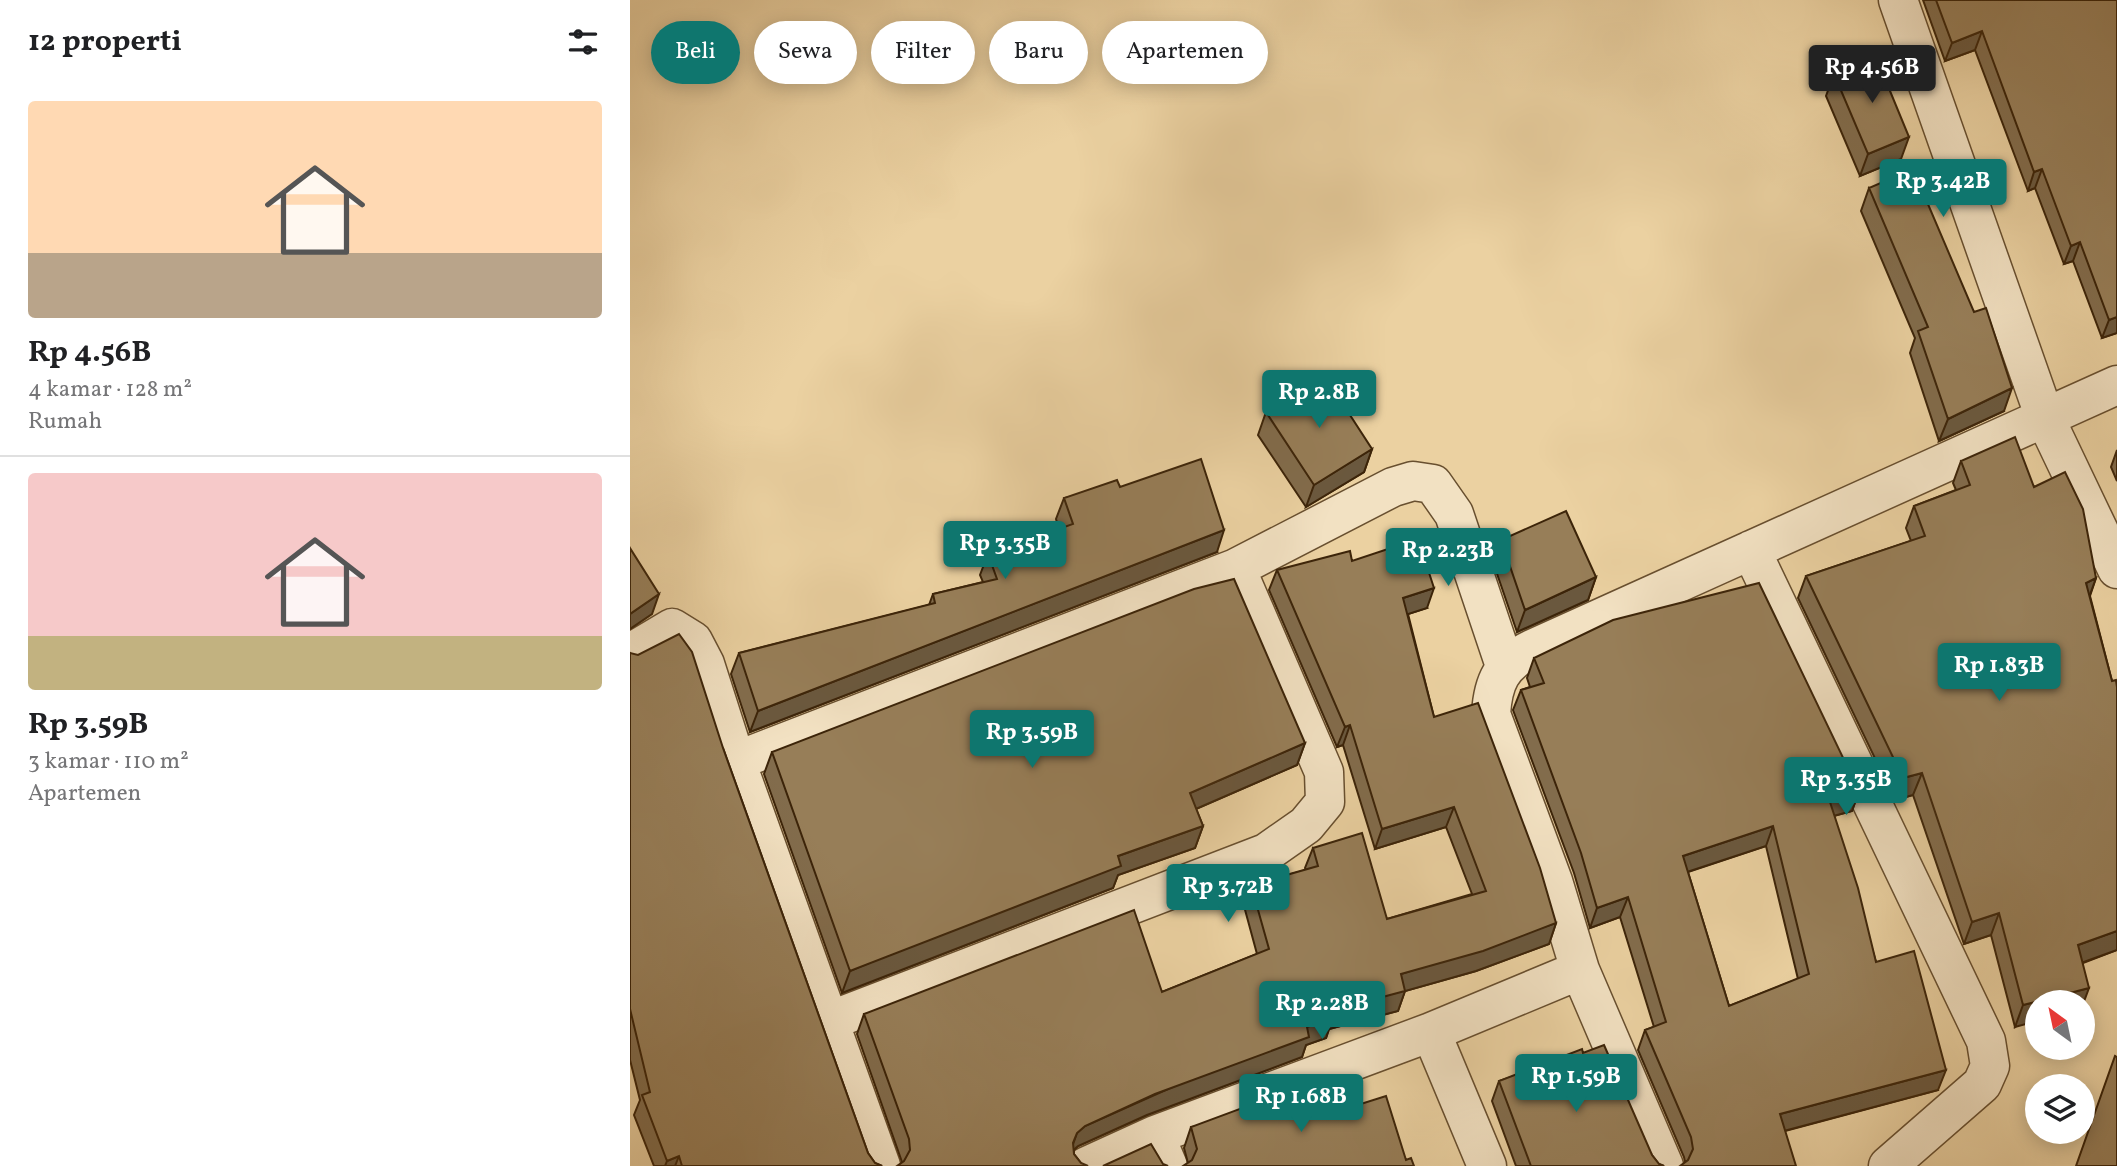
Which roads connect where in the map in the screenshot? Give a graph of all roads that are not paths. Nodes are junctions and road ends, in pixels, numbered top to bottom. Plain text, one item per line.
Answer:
1 (1898, 0) edge
2 (2117, 385) edge
3 (2045, 418) junction
4 (1751, 550) junction
5 (1236, 568) junction
6 (2117, 569) edge
7 (630, 653) edge
8 (1505, 666) junction
9 (736, 761) junction
10 (1580, 970) junction
11 (830, 1021) junction
12 (1432, 1032) junction
13 (1161, 1151) edge
14 (881, 1166) edge
15 (1087, 1166) edge
16 (1487, 1166) edge
17 (1664, 1166) edge
18 (1888, 1166) edge

1 - 3 street
2 - 3 street
3 - 4 street
3 - 6 street
4 - 8 street
4 - 18 street
5 - 8 street
5 - 9 street
5 - 11 street
7 - 9 street
8 - 10 street
9 - 11 street
10 - 12 street
10 - 17 street
11 - 14 street
12 - 13 street
12 - 16 street
13 - 15 street

